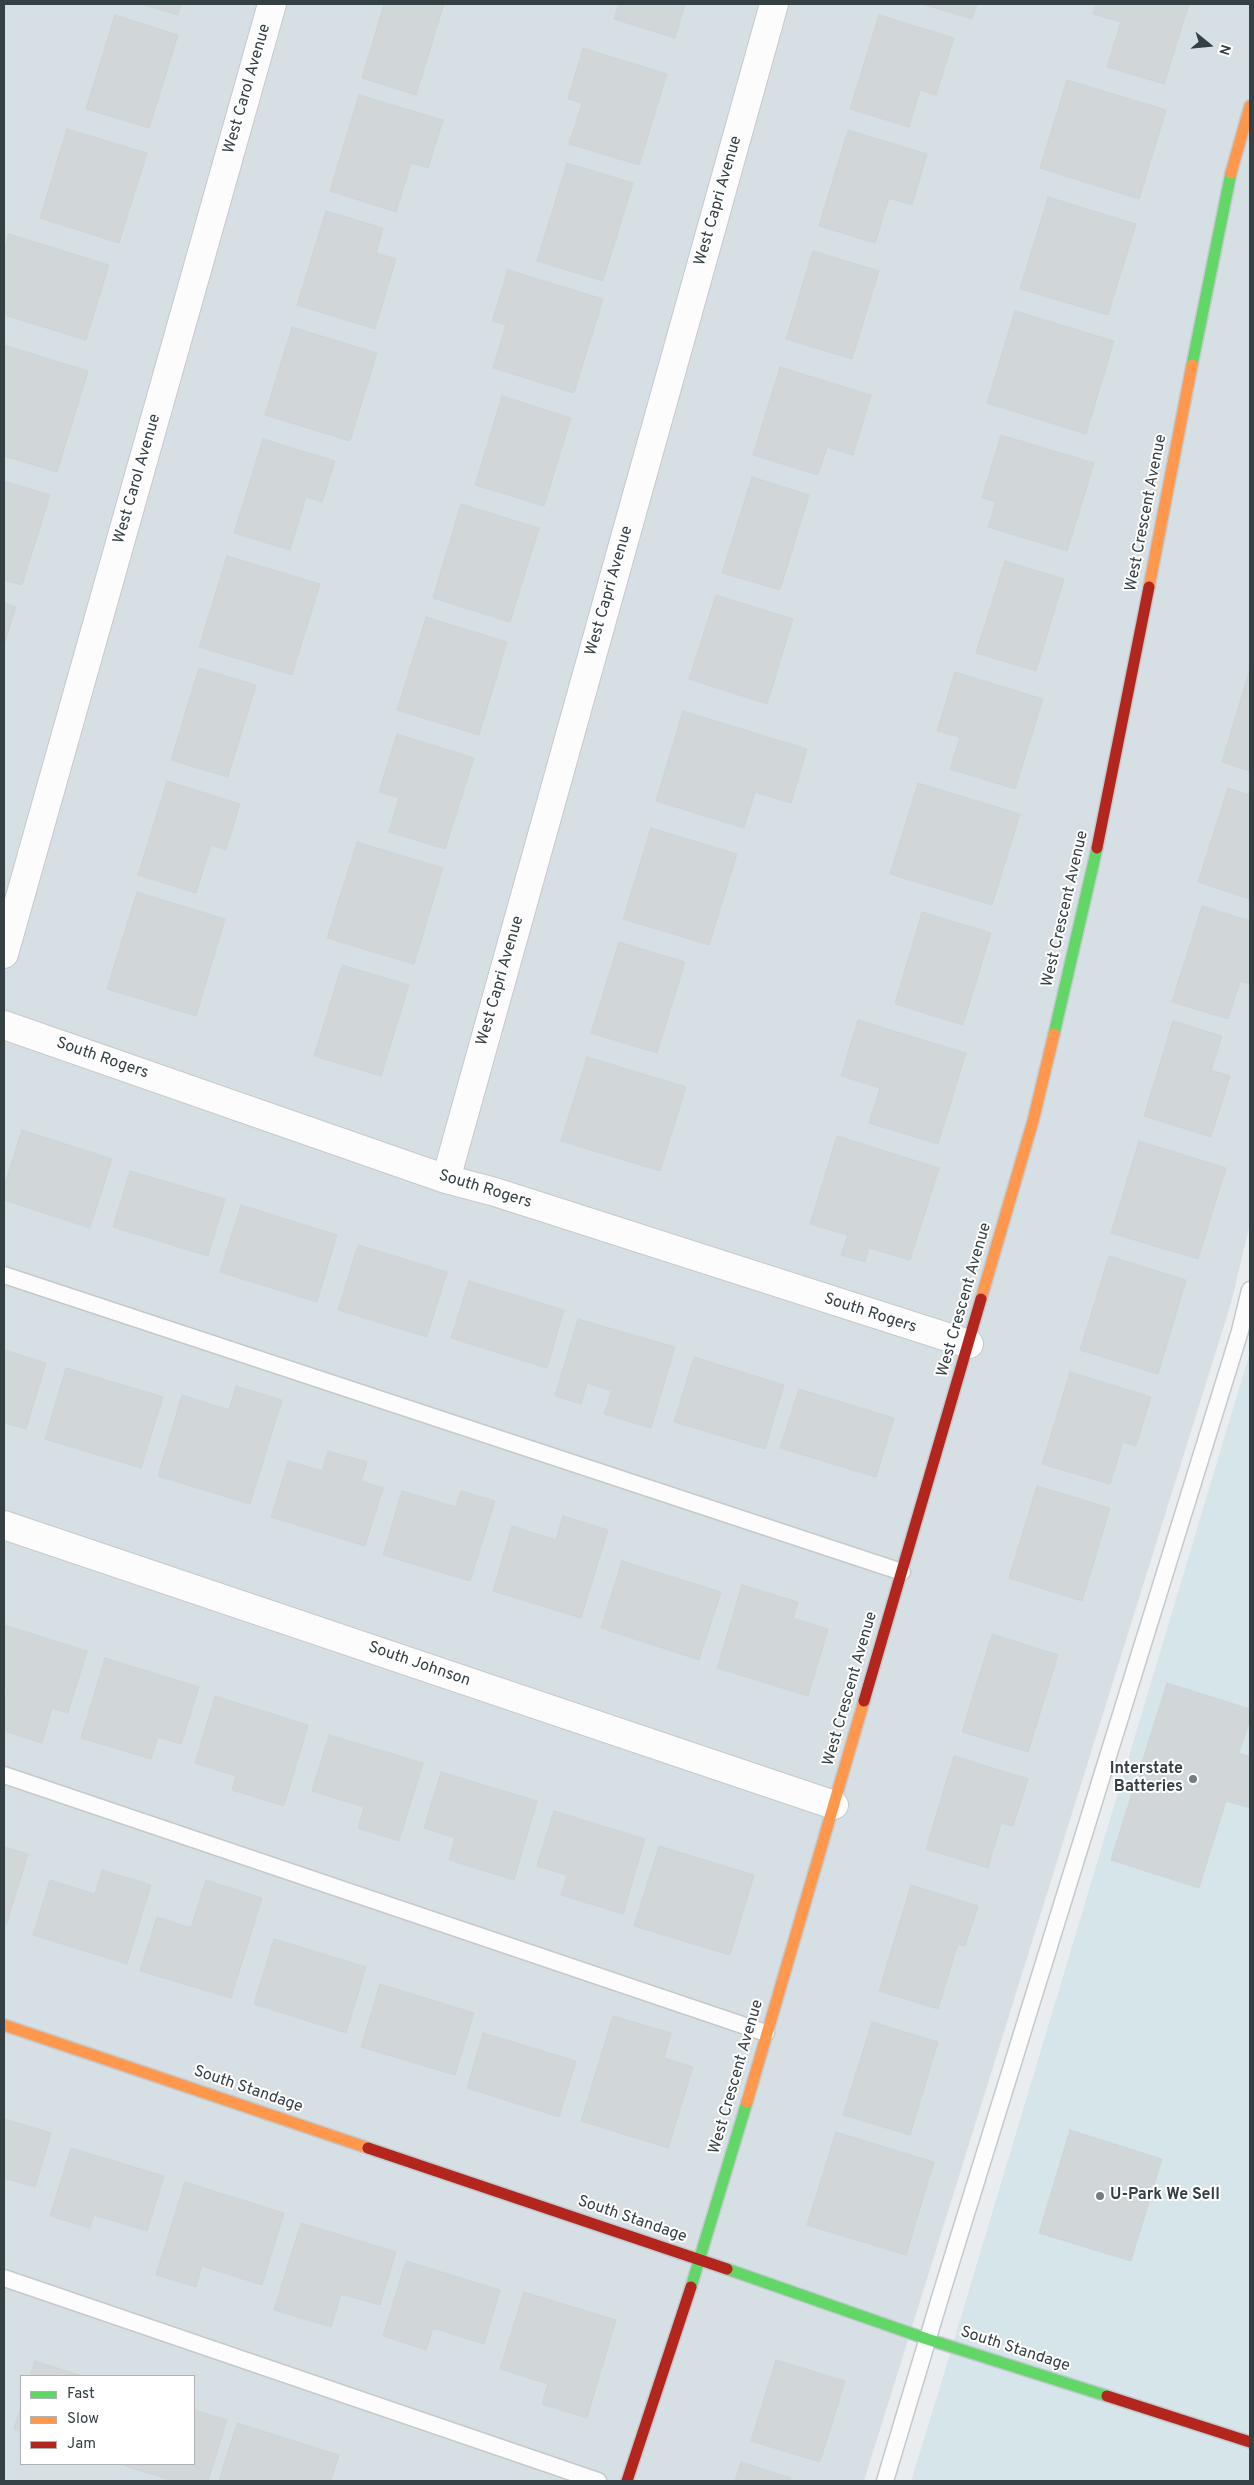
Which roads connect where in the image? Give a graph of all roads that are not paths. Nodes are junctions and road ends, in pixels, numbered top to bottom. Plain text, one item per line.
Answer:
1 (272, 4) edge
2 (774, 4) edge
3 (1250, 106) edge
4 (4, 954) edge
5 (4, 1025) edge
6 (446, 1179) junction
7 (4, 1275) edge
8 (1250, 1290) edge
9 (969, 1344) junction
10 (4, 1525) edge
11 (902, 1572) junction
12 (4, 1775) edge
13 (834, 1805) junction
14 (4, 2025) edge
15 (766, 2033) junction
16 (700, 2260) junction
17 (4, 2278) edge
18 (927, 2339) junction
19 (1250, 2442) edge
20 (598, 2481) edge
21 (627, 2481) edge
22 (885, 2481) edge

1 - 4 street, West Carol Avenue
2 - 6 street, West Capri Avenue
3 - 9 street, West Crescent Avenue
5 - 6 street, South Rogers
6 - 9 street, South Rogers
7 - 11 lane
8 - 18 lane
9 - 11 street, West Crescent Avenue
10 - 13 street, South Johnson
11 - 13 street, West Crescent Avenue
12 - 15 lane
13 - 15 street, West Crescent Avenue
14 - 16 street, South Standage
15 - 16 street, West Crescent Avenue
16 - 18 street, South Standage
16 - 21 street, West Crescent Avenue
17 - 20 lane
18 - 19 street, South Standage
18 - 22 lane

